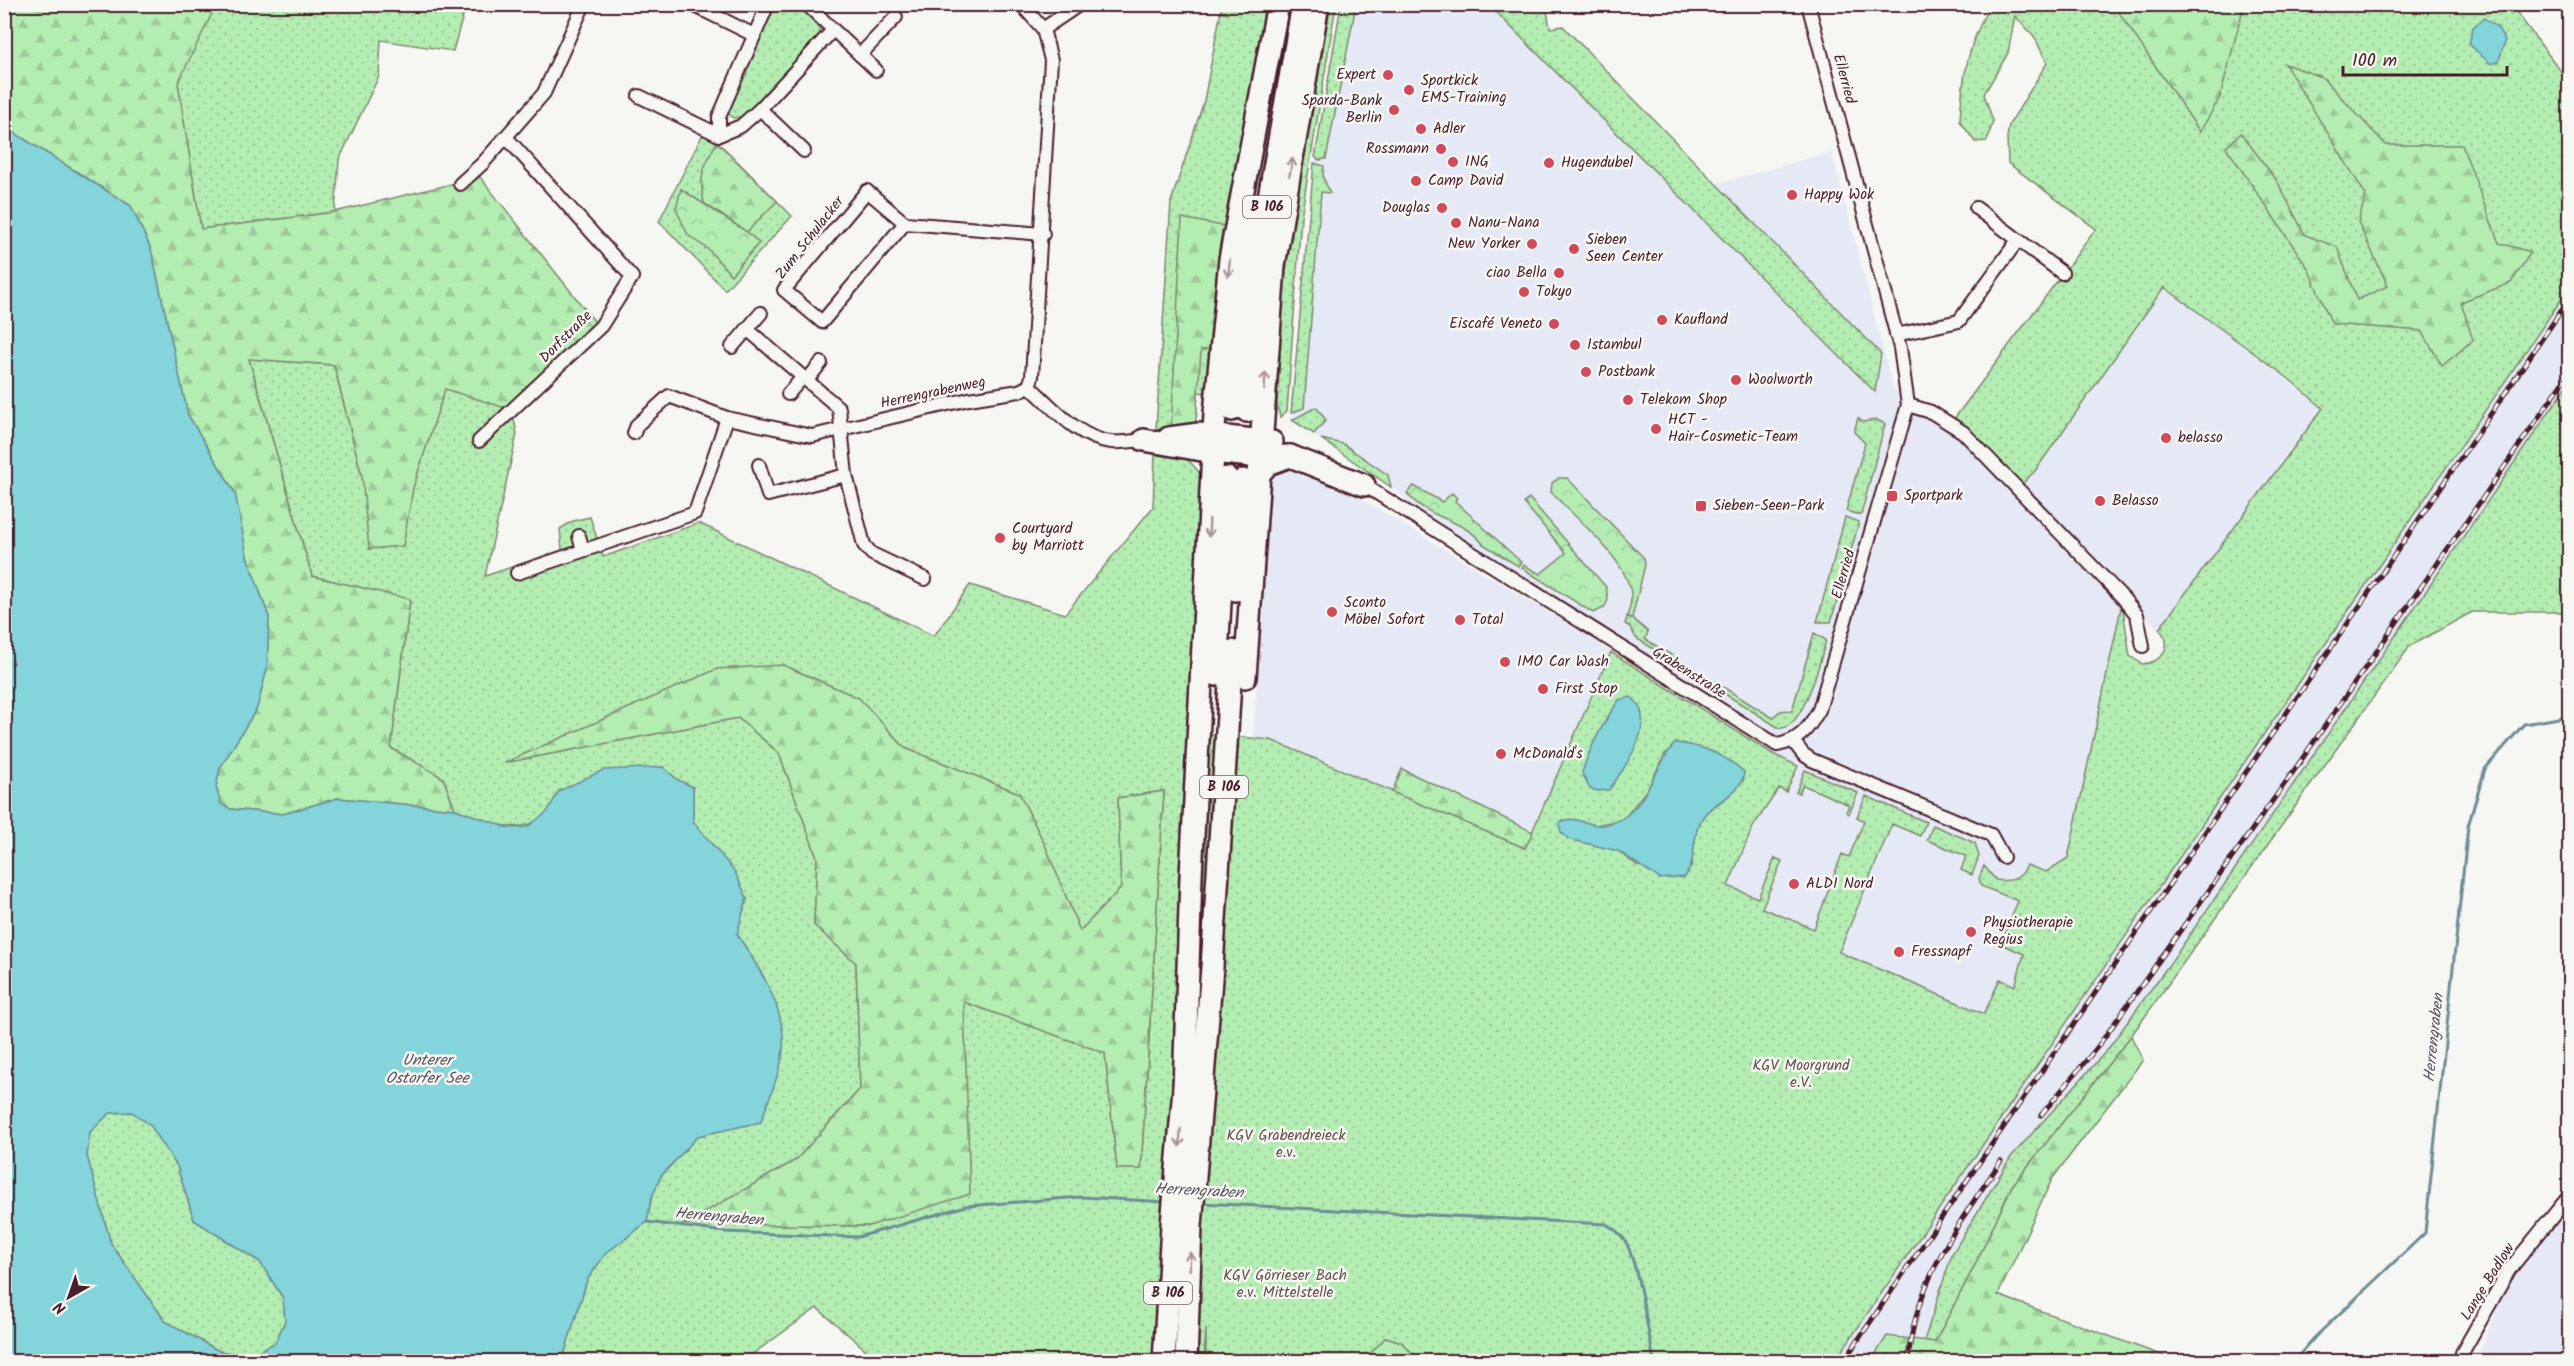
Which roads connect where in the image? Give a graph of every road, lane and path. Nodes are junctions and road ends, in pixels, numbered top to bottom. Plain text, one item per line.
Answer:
1 (584, 4) edge
2 (691, 4) edge
3 (768, 4) edge
4 (806, 4) edge
5 (1021, 4) edge
6 (1080, 4) edge
7 (1278, 4) edge
8 (1288, 4) edge
9 (1303, 4) edge
10 (1318, 4) edge
11 (1808, 4) edge
12 (896, 16) dead end
13 (1043, 29) junction
14 (833, 30) junction
15 (754, 35) junction
16 (860, 55) junction
17 (876, 70) dead end
18 (639, 96) dead end
19 (760, 109) junction
20 (719, 135) junction
21 (506, 137) junction
22 (804, 151) dead end
23 (460, 184) dead end
24 (1976, 208) dead end
25 (906, 223) junction
26 (1043, 234) junction
27 (2018, 240) junction
28 (2062, 273) dead end
29 (761, 313) dead end
30 (747, 329) junction
31 (1896, 335) junction
32 (732, 347) dead end
33 (821, 363) dead end
34 (805, 379) junction
35 (1029, 386) junction
36 (789, 394) dead end
37 (1908, 405) junction
38 (727, 418) junction
39 (843, 429) junction
40 (634, 433) dead end
41 (1144, 440) joint
42 (479, 441) dead end
43 (1233, 445) junction
44 (1290, 451) junction
45 (759, 465) dead end
46 (846, 475) junction
47 (1364, 485) joint
48 (579, 536) dead end
49 (583, 550) junction
50 (517, 573) dead end
51 (925, 579) dead end
52 (2143, 646) dead end
53 (1793, 741) junction
54 (2004, 857) dead end
55 (1193, 1093) junction
56 (2570, 1195) edge
57 (1182, 1226) junction
58 (1170, 1263) junction
59 (1151, 1362) edge
60 (1164, 1362) edge
61 (1186, 1362) edge
62 (2460, 1362) edge

1 - 21 street
2 - 15 street
3 - 15 street
4 - 14 street
5 - 13 street
6 - 13 street
7 -> 43 highway
8 - 43 highway, B 106
9 - 43 highway, B 106
43 -> 10 highway
11 - 31 street, Ellerried
12 - 16 street
13 - 26 street
14 - 16 street
14 - 19 street
15 - 20 street
16 - 17 street
18 - 20 street
19 - 20 street
19 - 22 street
21 - 23 street
21 - 42 street, Dorfstraße
24 - 27 street
25 - 25 street, Zum Schulacker
25 - 26 street
26 - 35 street
27 - 28 street
27 - 31 street
29 - 30 street
30 - 32 street
30 - 34 street
31 - 37 street, Ellerried
33 - 34 street
34 - 36 street
34 - 39 street
35 - 39 street, Herrengrabenweg
35 - 41 street
37 - 52 street
37 - 53 street, Ellerried
38 - 39 street, Herrengrabenweg
38 - 40 street, Herrengrabenweg
38 - 49 street
39 - 46 street
41 - 43 highway
43 - 44 highway
43 - 44 highway
43 -> 55 highway, B 106
43 - 55 highway
44 - 47 highway
45 - 46 street
46 - 51 street
47 - 53 street, Grabenstraße
48 - 49 street
49 - 50 street
53 - 54 street
55 - 57 highway, B 106
56 - 62 street, Lange Badlow
57 - 58 highway, B 106
61 -> 57 highway, B 106
58 - 59 highway
58 - 60 highway, B 106

